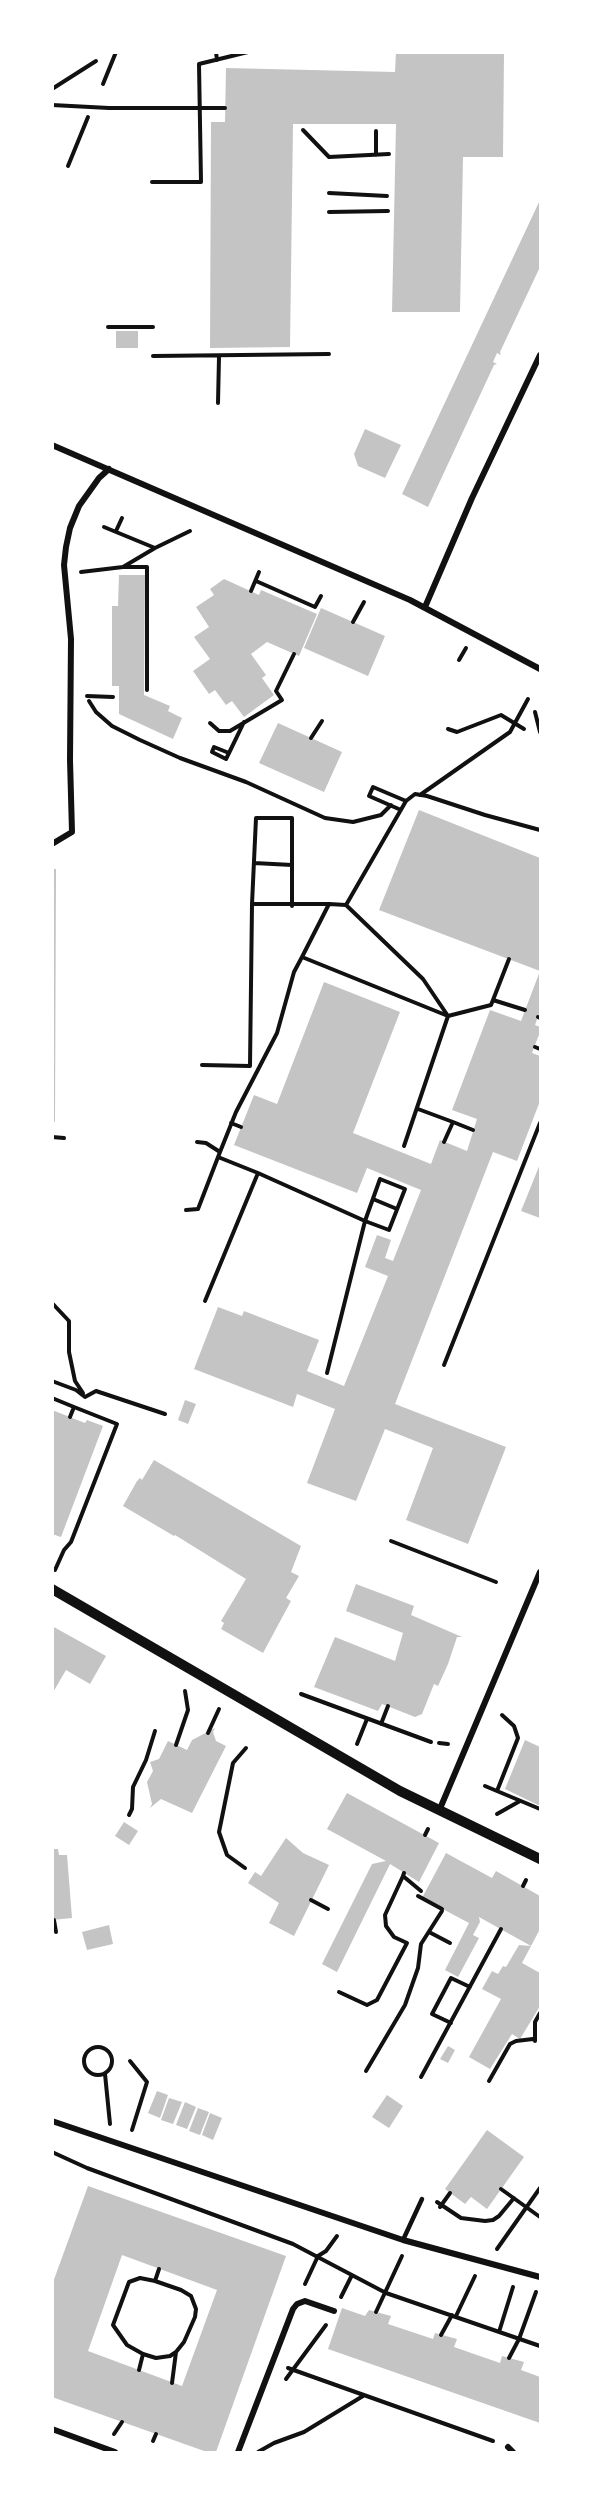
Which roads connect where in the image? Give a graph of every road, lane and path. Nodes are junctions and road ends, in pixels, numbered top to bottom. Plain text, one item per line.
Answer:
1 (116, 52) edge
2 (216, 52) edge
3 (248, 52) edge
4 (217, 60) junction
5 (96, 61) dead end
6 (103, 84) dead end
7 (52, 89) edge
8 (52, 105) edge
9 (198, 108) junction
10 (225, 108) dead end
11 (88, 117) dead end
12 (303, 130) dead end
13 (376, 131) dead end
14 (389, 154) dead end
15 (376, 155) junction
16 (68, 166) dead end
17 (152, 182) dead end
18 (329, 193) dead end
19 (387, 196) dead end
20 (388, 211) dead end
21 (329, 212) dead end
22 (108, 327) dead end
23 (153, 327) dead end
24 (329, 354) dead end
25 (540, 355) edge
26 (153, 356) dead end
27 (219, 357) junction
28 (218, 403) dead end
29 (52, 445) edge
30 (109, 469) junction
31 (122, 518) dead end
32 (104, 526) dead end
33 (116, 531) junction
34 (190, 531) dead end
35 (155, 548) junction
36 (123, 567) junction
37 (260, 572) dead end
38 (65, 573) junction
39 (256, 581) junction
40 (273, 589) junction
41 (251, 591) dead end
42 (271, 594) dead end
43 (321, 596) dead end
44 (364, 602) dead end
45 (315, 607) junction
46 (425, 607) junction
47 (312, 612) dead end
48 (353, 622) dead end
49 (468, 645) dead end
50 (294, 654) dead end
51 (459, 660) dead end
52 (540, 669) edge
53 (147, 690) dead end
54 (71, 695) junction
55 (85, 696) junction
56 (113, 697) dead end
57 (528, 699) dead end
58 (534, 712) dead end
59 (322, 721) dead end
60 (245, 722) junction
61 (210, 723) dead end
62 (515, 723) junction
63 (447, 729) dead end
64 (524, 729) dead end
65 (540, 732) edge
66 (311, 738) dead end
67 (229, 753) dead end
68 (420, 795) junction
69 (406, 801) junction
70 (392, 806) junction
71 (401, 810) junction
72 (540, 830) edge
73 (52, 844) edge
74 (254, 863) junction
75 (292, 865) junction
76 (252, 904) junction
77 (328, 904) junction
78 (346, 905) junction
79 (292, 906) junction
80 (302, 957) junction
81 (509, 959) dead end
82 (493, 1000) junction
83 (525, 1010) dead end
84 (448, 1016) junction
85 (535, 1047) dead end
86 (540, 1049) edge
87 (202, 1065) dead end
88 (418, 1109) junction
89 (453, 1122) junction
90 (231, 1123) junction
91 (540, 1123) edge
92 (241, 1127) dead end
93 (473, 1130) dead end
94 (52, 1137) edge
95 (64, 1138) dead end
96 (197, 1142) dead end
97 (444, 1142) dead end
98 (404, 1146) dead end
99 (219, 1155) junction
100 (258, 1173) junction
101 (373, 1199) junction
102 (397, 1209) junction
103 (186, 1210) dead end
104 (364, 1221) junction
105 (205, 1301) dead end
106 (52, 1303) edge
107 (444, 1365) dead end
108 (327, 1373) dead end
109 (52, 1381) edge
110 (85, 1397) junction
111 (52, 1398) edge
112 (74, 1407) junction
113 (165, 1414) dead end
114 (70, 1417) dead end
115 (391, 1541) dead end
116 (56, 1570) dead end
117 (540, 1572) edge
118 (496, 1582) dead end
119 (52, 1589) edge
120 (182, 1686) dead end
121 (301, 1694) dead end
122 (220, 1706) dead end
123 (388, 1707) dead end
124 (502, 1715) dead end
125 (367, 1719) junction
126 (381, 1724) junction
127 (155, 1731) dead end
128 (208, 1733) dead end
129 (431, 1742) dead end
130 (357, 1744) dead end
131 (176, 1745) dead end
132 (246, 1748) dead end
133 (505, 1772) junction
134 (511, 1774) dead end
135 (485, 1786) dead end
136 (497, 1791) junction
137 (521, 1801) junction
138 (540, 1809) edge
139 (439, 1810) junction
140 (497, 1814) dead end
141 (129, 1815) dead end
142 (428, 1828) dead end
143 (424, 1835) dead end
144 (540, 1859) edge
145 (245, 1868) dead end
146 (526, 1880) dead end
147 (523, 1886) dead end
148 (421, 1891) dead end
149 (418, 1896) dead end
150 (311, 1900) dead end
151 (328, 1909) dead end
152 (54, 1920) dead end
153 (501, 1929) dead end
154 (57, 1932) dead end
155 (429, 1932) junction
156 (450, 1943) dead end
157 (470, 1987) junction
158 (339, 1992) dead end
159 (540, 2013) edge
160 (450, 2023) junction
161 (130, 2061) dead end
162 (366, 2071) dead end
163 (105, 2074) junction
164 (421, 2077) dead end
165 (489, 2081) dead end
166 (52, 2121) edge
167 (111, 2139) junction
168 (128, 2146) junction
169 (52, 2152) edge
170 (540, 2188) edge
171 (501, 2189) dead end
172 (450, 2193) dead end
173 (514, 2198) junction
174 (422, 2199) dead end
175 (433, 2199) dead end
176 (441, 2205) junction
177 (527, 2207) junction
178 (436, 2212) dead end
179 (540, 2217) edge
180 (344, 2221) junction
181 (406, 2240) junction
182 (318, 2256) junction
183 (485, 2261) junction
184 (159, 2269) dead end
185 (518, 2271) junction
186 (352, 2275) junction
187 (540, 2277) edge
188 (154, 2282) junction
189 (537, 2288) dead end
190 (386, 2293) junction
191 (293, 2309) junction
192 (334, 2311) junction
193 (376, 2312) dead end
194 (454, 2315) junction
195 (500, 2332) junction
196 (441, 2335) dead end
197 (519, 2338) junction
198 (540, 2346) edge
199 (177, 2352) junction
200 (143, 2354) junction
201 (509, 2358) dead end
202 (273, 2364) junction
203 (139, 2370) dead end
204 (295, 2370) junction
205 (172, 2383) dead end
206 (281, 2385) dead end
207 (363, 2396) junction
208 (122, 2422) dead end
209 (52, 2429) edge
210 (119, 2430) dead end
211 (156, 2434) dead end
212 (153, 2441) dead end
213 (508, 2447) joint
214 (115, 2452) edge
215 (238, 2452) edge
216 (258, 2452) edge
217 (513, 2452) edge

1 - 6 path
2 - 4 path
3 - 4 path
4 - 9 path
5 - 7 path
8 - 9 path
9 - 10 path
9 - 17 path
11 - 16 path
12 - 15 path
13 - 15 path
14 - 15 path
18 - 19 path
20 - 21 path
22 - 23 path
24 - 27 path
25 - 46 street
26 - 27 path
27 - 28 path
29 - 30 street
30 - 38 street
30 - 46 street
31 - 33 path
32 - 33 path
33 - 35 path
34 - 35 path
35 - 36 path
36 - 38 path
36 - 53 path
37 - 39 path
38 - 54 street
39 - 40 path
39 - 41 path
40 - 42 path
40 - 45 path
43 - 45 path
44 - 48 path
45 - 47 path
46 - 52 street
49 - 51 path
50 - 60 path
54 - 55 path
54 - 73 street
55 - 56 path
55 - 70 path
57 - 62 path
58 - 65 path
59 - 66 path
60 - 61 path
60 - 67 path
62 - 63 path
62 - 64 path
62 - 68 path
68 - 69 path
68 - 72 path
69 - 70 path
69 - 71 path
70 - 71 path
71 - 78 path
74 - 75 path
74 - 75 path
74 - 76 path
75 - 79 path
76 - 79 path
76 - 87 path
77 - 78 path
77 - 79 path
77 - 80 path
78 - 84 path
80 - 84 path
80 - 90 path
81 - 82 path
82 - 83 path
82 - 84 path
84 - 88 path
85 - 86 path
88 - 89 path
88 - 98 path
89 - 93 path
89 - 97 path
90 - 92 path
90 - 99 path
91 - 107 path
94 - 95 path
96 - 99 path
99 - 100 path
99 - 103 path
100 - 104 path
100 - 105 path
101 - 102 path
101 - 102 path
101 - 104 path
102 - 104 path
104 - 108 path
106 - 110 path
109 - 110 path
110 - 113 path
111 - 112 path
112 - 114 path
112 - 116 path
115 - 118 path
117 - 139 street
119 - 139 street
120 - 131 path
121 - 125 path
122 - 128 path
123 - 126 path
124 - 133 path
125 - 126 path
125 - 130 path
126 - 129 path
127 - 141 path
132 - 145 path
133 - 134 path
133 - 136 path
135 - 136 path
136 - 137 path
137 - 138 path
137 - 140 path
139 - 144 street
142 - 143 path
146 - 147 path
148 - 158 path
149 - 155 path
150 - 151 path
152 - 154 path
153 - 157 path
155 - 156 path
155 - 162 path
157 - 160 path
157 - 160 path
159 - 165 path
160 - 164 path
161 - 168 path
163 - 163 path
163 - 167 path
166 - 167 street
167 - 168 street
168 - 180 street
169 - 182 path
170 - 177 path
171 - 173 path
172 - 176 path
173 - 176 path
173 - 177 path
174 - 181 lane
175 - 176 path
176 - 178 path
177 - 179 path
177 - 183 path
180 - 181 street
180 - 182 path
181 - 183 street
181 - 190 path
182 - 186 path
182 - 191 path
183 - 185 street
183 - 194 path
184 - 188 path
185 - 187 street
185 - 195 path
186 - 190 path
186 - 192 path
188 - 199 path
188 - 200 path
189 - 197 path
190 - 193 path
190 - 194 path
191 - 192 street
191 - 202 street
192 - 204 path
194 - 195 path
194 - 196 path
195 - 197 path
197 - 198 path
197 - 201 path
199 - 200 path
199 - 205 path
200 - 203 path
202 - 204 path
202 - 215 street
204 - 206 path
204 - 207 path
207 - 213 path
207 - 216 path
208 - 210 path
209 - 214 street
211 - 212 path
213 - 217 street

